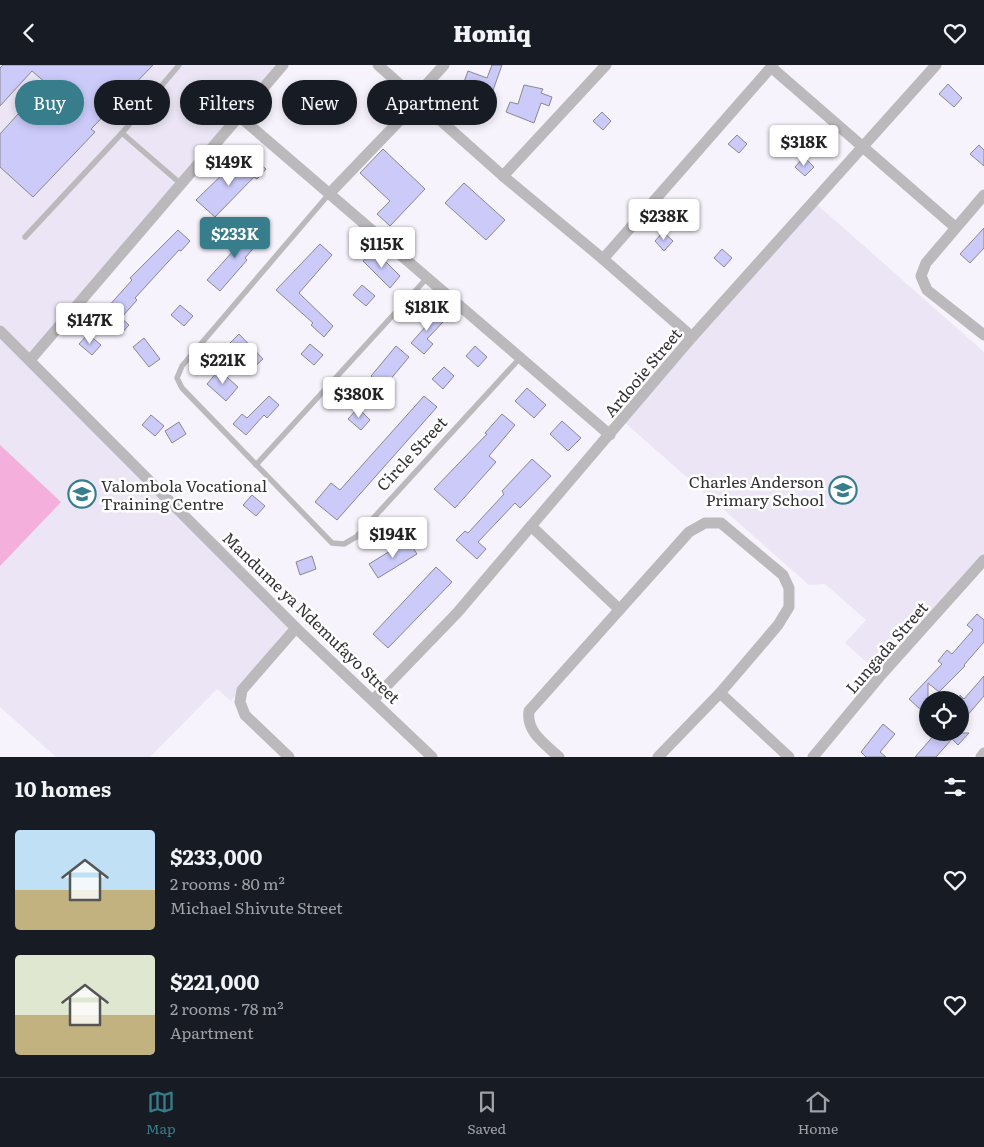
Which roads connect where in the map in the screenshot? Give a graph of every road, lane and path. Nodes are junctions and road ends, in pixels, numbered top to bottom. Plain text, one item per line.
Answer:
1 (179, 65) edge
2 (284, 65) edge
3 (378, 65) edge
4 (444, 65) edge
5 (606, 65) edge
6 (936, 65) edge
7 (772, 66) edge
8 (271, 80) edge
9 (395, 80) edge
10 (430, 80) edge
11 (231, 125) edge
12 (249, 125) edge
13 (396, 125) edge
14 (446, 125) edge
15 (122, 133) junction
16 (863, 146) junction
17 (503, 176) junction
18 (181, 184) junction
19 (329, 194) junction
20 (984, 195) edge
21 (955, 227) junction
22 (25, 237) dead end
23 (603, 259) junction
24 (427, 278) junction
25 (0, 331) edge
26 (984, 335) edge
27 (692, 337) junction
28 (520, 358) junction
29 (31, 359) junction
30 (610, 435) junction
31 (256, 465) junction
32 (531, 526) junction
33 (984, 560) edge
34 (619, 609) junction
35 (296, 628) junction
36 (720, 693) junction
37 (373, 700) junction
38 (984, 753) edge
39 (285, 756) edge
40 (432, 757) edge
41 (559, 757) edge
42 (658, 757) edge
43 (790, 757) edge
44 (813, 757) edge
45 (981, 757) edge

1 - 15 lane
2 - 8 street
3 - 9 street
4 - 10 street
5 - 17 street
6 - 16 street, Ardooie Street
7 - 16 street
7 - 23 street
11 - 18 street
12 - 19 street
13 - 19 street
14 - 17 street
15 - 18 lane
15 - 22 lane
16 - 21 street
16 - 27 street, Ardooie Street
17 - 23 street
18 - 29 street
19 - 24 street
19 - 31 lane, Circle Street
20 - 21 street
21 - 26 street
23 - 27 street
24 - 28 street
24 - 31 lane
25 - 29 street, Mandume ya Ndemufayo Street
27 - 30 street, Ardooie Street
28 - 30 street
28 - 31 lane, Circle Street
29 - 35 street, Mandume ya Ndemufayo Street
30 - 32 street, Ardooie Street
32 - 34 street
32 - 37 street, Ardooie Street
33 - 44 street, Lungada Street
34 - 36 street
34 - 41 street
35 - 37 street, Mandume ya Ndemufayo Street
35 - 39 street
36 - 42 street
36 - 43 street
37 - 40 street, Mandume ya Ndemufayo Street
38 - 45 street

